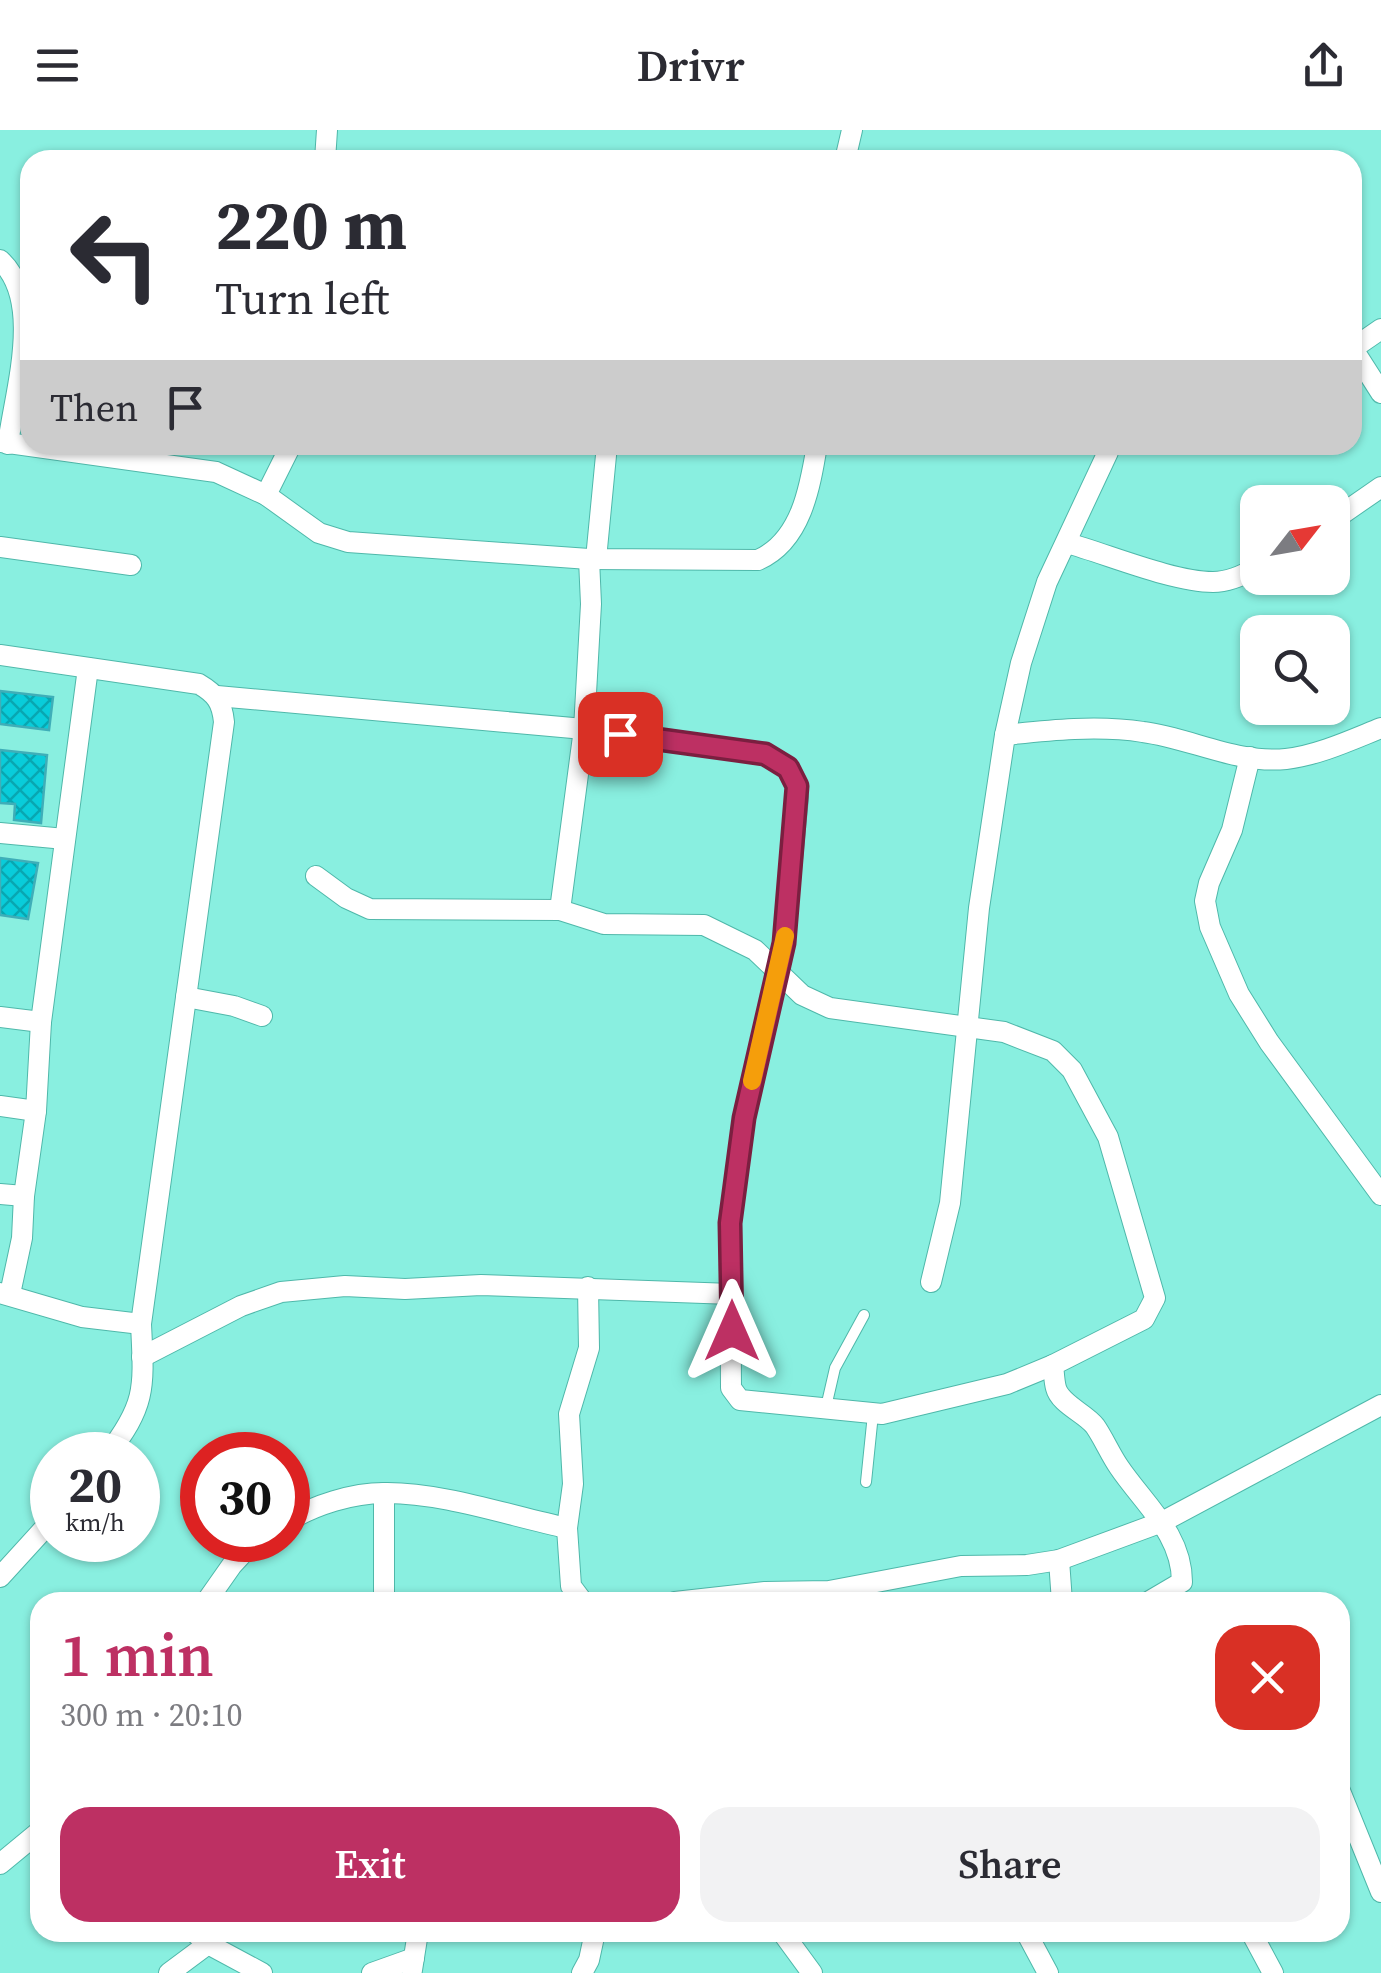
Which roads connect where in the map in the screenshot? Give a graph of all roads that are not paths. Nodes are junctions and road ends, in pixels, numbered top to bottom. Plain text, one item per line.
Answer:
1 (0, 260) edge
2 (20, 290) edge
3 (20, 349) edge
4 (1362, 363) edge
5 (1381, 392) edge
6 (4, 443) edge
7 (99, 455) edge
8 (287, 455) edge
9 (606, 455) edge
10 (816, 455) edge
11 (1107, 455) edge
12 (1381, 488) edge
13 (266, 495) junction
14 (1350, 509) edge
15 (1067, 542) junction
16 (0, 548) edge
17 (592, 559) junction
18 (131, 565) dead end
19 (1240, 575) edge
20 (0, 655) edge
21 (88, 668) junction
22 (217, 696) junction
23 (1381, 728) edge
24 (584, 729) junction
25 (1005, 734) junction
26 (1250, 756) junction
27 (0, 833) edge
28 (66, 838) junction
29 (316, 876) dead end
30 (560, 910) junction
31 (778, 970) junction
32 (186, 997) junction
33 (262, 1016) dead end
34 (0, 1017) edge
35 (41, 1022) junction
36 (967, 1026) junction
37 (0, 1106) edge
38 (36, 1111) junction
39 (0, 1194) edge
40 (1381, 1194) edge
41 (24, 1196) junction
42 (931, 1282) dead end
43 (588, 1287) junction
44 (5, 1294) edge
45 (732, 1294) junction
46 (864, 1315) dead end
47 (141, 1324) junction
48 (142, 1356) junction
49 (1053, 1364) junction
50 (1381, 1405) edge
51 (826, 1407) junction
52 (873, 1413) junction
53 (125, 1432) edge
54 (866, 1482) dead end
55 (384, 1492) junction
56 (310, 1512) edge
57 (1162, 1522) junction
58 (567, 1528) junction
59 (30, 1544) edge
60 (1059, 1560) junction
61 (235, 1562) edge
62 (0, 1577) edge
63 (213, 1592) edge
64 (384, 1592) edge
65 (576, 1592) edge
66 (765, 1592) edge
67 (1061, 1592) edge
68 (1165, 1592) edge
69 (1350, 1816) edge
70 (30, 1839) edge
71 (0, 1864) edge
72 (1381, 1892) edge
73 (201, 1942) edge
74 (216, 1942) edge
75 (592, 1942) edge
76 (789, 1942) edge
77 (1031, 1942) edge
78 (1257, 1942) edge
79 (413, 1966) edge
80 (168, 1973) edge
81 (262, 1973) edge
82 (372, 1973) edge
83 (582, 1973) edge
84 (812, 1973) edge
85 (1048, 1973) edge
86 (1274, 1973) edge

1 - 2 street
3 - 6 street
4 - 5 street
7 - 13 street
8 - 13 street
9 - 17 street
10 - 17 street
11 - 15 street
12 - 14 street
13 - 17 street
15 - 19 street
15 - 25 street
16 - 18 street
17 - 24 street
20 - 21 street
21 - 22 street
21 - 28 street
22 - 24 street
22 - 32 street
23 - 26 street
24 - 30 street
24 - 31 street
25 - 26 street
25 - 36 street
26 - 40 street
27 - 28 street
28 - 35 street
29 - 30 street
30 - 31 street
31 - 36 street
31 - 45 street
32 - 33 street
32 - 47 street
34 - 35 street
35 - 38 street
36 - 42 street
36 - 49 street
37 - 38 street
38 - 41 street
39 - 41 street
41 - 44 street
43 - 45 street
43 - 48 street
43 - 58 street
44 - 47 street
45 - 51 street
46 - 51 lane
47 - 48 street
48 - 53 street
49 - 52 street
49 - 57 street
50 - 57 street
51 - 52 street
52 - 54 lane
55 - 56 street
55 - 58 street
55 - 64 street
57 - 60 street
57 - 68 street
58 - 65 street
59 - 62 street
60 - 66 street
60 - 67 street
61 - 63 street
69 - 72 street
70 - 71 street
73 - 80 street
74 - 81 street
75 - 83 street
76 - 84 street
77 - 85 street
78 - 86 street
79 - 82 street

